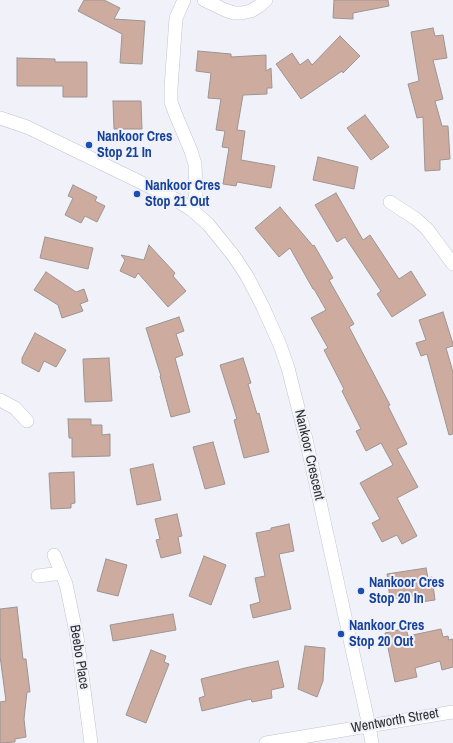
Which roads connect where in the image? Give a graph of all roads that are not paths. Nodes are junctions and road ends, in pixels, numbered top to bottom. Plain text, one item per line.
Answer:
1 (184, 0) edge
2 (204, 0) edge
3 (266, 0) edge
4 (0, 118) edge
5 (390, 202) dead end
6 (192, 210) junction
7 (453, 264) edge
8 (0, 400) edge
9 (27, 421) dead end
10 (54, 555) dead end
11 (61, 573) junction
12 (38, 576) dead end
13 (453, 712) edge
14 (369, 726) junction
15 (91, 743) edge
16 (266, 743) edge
17 (372, 743) edge

1 - 6 street
2 - 3 street
4 - 6 street, Nankoor Crescent
5 - 7 street
6 - 14 street, Nankoor Crescent
8 - 9 street
10 - 11 street, Beebo Place
11 - 12 street
11 - 15 street, Beebo Place
13 - 14 street, Wentworth Street
14 - 16 street, Wentworth Street
14 - 17 street, Nankoor Crescent

